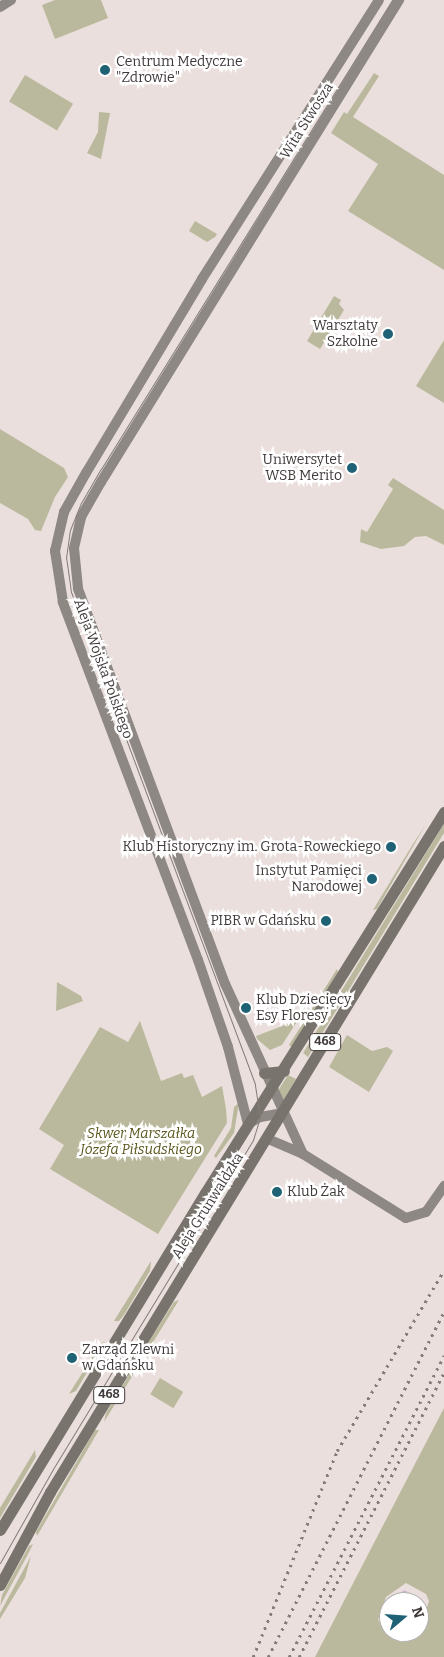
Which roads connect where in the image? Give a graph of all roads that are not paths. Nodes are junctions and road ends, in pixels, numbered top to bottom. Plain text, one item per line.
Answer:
1 (12, 0) edge
2 (379, 0) edge
3 (400, 0) edge
4 (0, 7) edge
5 (261, 188) junction
6 (276, 198) junction
7 (223, 247) joint
8 (239, 258) joint
9 (444, 812) edge
10 (444, 846) edge
11 (284, 1071) junction
12 (264, 1073) junction
13 (272, 1089) junction
14 (283, 1113) junction
15 (248, 1124) junction
16 (268, 1139) junction
17 (303, 1154) junction
18 (444, 1186) edge
19 (0, 1530) edge
20 (0, 1584) edge

1 - 4 street
2 - 5 street, Wita Stwosza
3 - 6 street, Wita Stwosza
5 - 6 street
5 - 7 street, Wita Stwosza
6 - 8 street, Wita Stwosza
7 - 15 street, Aleja Wojska Polskiego
8 - 12 street, Aleja Wojska Polskiego
9 - 11 main road, Aleja Grunwaldzka / 468
10 - 14 main road, Aleja Grunwaldzka / 468
11 - 12 main road
11 - 13 main road, Aleja Grunwaldzka / 468
12 - 13 street, Aleja Wojska Polskiego
13 - 14 street, Aleja Wojska Polskiego
13 - 15 main road, Aleja Grunwaldzka / 468
14 - 15 street
14 - 16 main road, Aleja Grunwaldzka / 468
14 - 17 street, Aleja Wojska Polskiego
15 - 19 main road, Aleja Grunwaldzka / 468
16 - 17 street
16 - 20 main road, Aleja Grunwaldzka / 468
17 - 18 street

